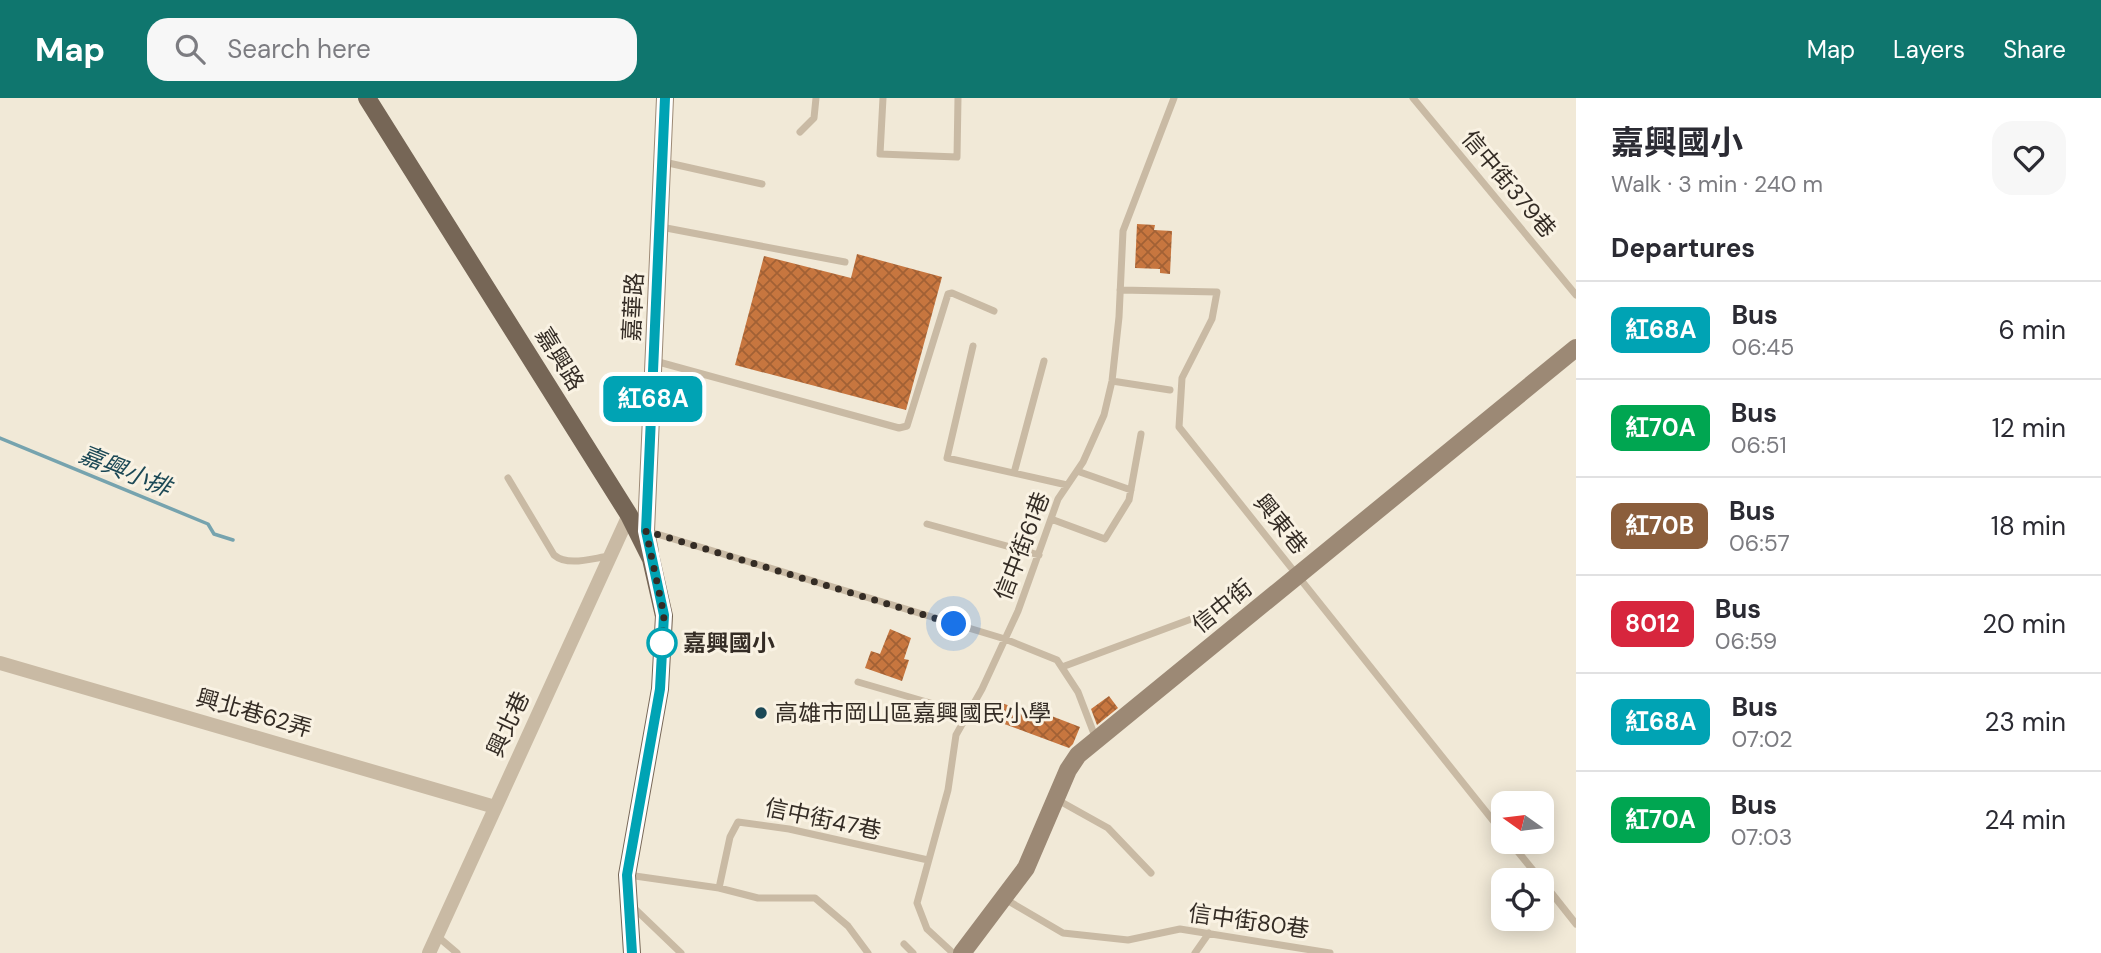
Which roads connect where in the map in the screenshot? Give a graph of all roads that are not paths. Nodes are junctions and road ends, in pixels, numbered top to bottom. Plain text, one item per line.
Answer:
1 (367, 98) edge
2 (665, 98) edge
3 (816, 98) edge
4 (883, 98) edge
5 (958, 98) edge
6 (1174, 98) edge
7 (1413, 98) edge
8 (800, 132) dead end
9 (663, 162) junction
10 (762, 184) dead end
11 (661, 227) junction
12 (845, 262) dead end
13 (1120, 290) junction
14 (1576, 295) edge
15 (994, 311) dead end
16 (973, 346) dead end
17 (1576, 348) edge
18 (654, 361) junction
19 (1044, 361) dead end
20 (1112, 381) junction
21 (1170, 390) dead end
22 (1142, 434) dead end
23 (1077, 471) junction
24 (1014, 473) junction
25 (508, 478) dead end
26 (1067, 485) junction
27 (1131, 490) junction
28 (629, 515) junction
29 (1051, 519) junction
30 (927, 524) dead end
31 (646, 531) junction
32 (1039, 555) junction
33 (610, 556) junction
34 (651, 559) junction
35 (1298, 576) junction
36 (1194, 618) dead end
37 (1005, 639) junction
38 (0, 663) edge
39 (1062, 667) junction
40 (858, 682) dead end
41 (968, 714) junction
42 (1096, 739) junction
43 (1055, 799) junction
44 (495, 807) junction
45 (1491, 818) edge
46 (1520, 854) edge
47 (928, 860) junction
48 (1531, 868) edge
49 (1150, 873) dead end
50 (627, 875) junction
51 (719, 888) junction
52 (1554, 897) edge
53 (1005, 899) junction
54 (628, 903) junction
55 (1576, 924) edge
56 (1209, 933) junction
57 (437, 935) junction
58 (904, 944) dead end
59 (429, 953) edge
60 (457, 953) edge
61 (632, 953) edge
62 (681, 953) edge
63 (868, 953) edge
64 (913, 953) edge
65 (953, 953) edge
66 (962, 953) edge
67 (1195, 953) edge
68 (1330, 953) edge

1 - 28 main road, 嘉興路
2 - 9 street, 嘉華路
3 - 8 lane
4 - 5 lane
6 - 13 lane, 信中街61巷
7 - 14 lane, 信中街379巷
9 - 10 lane
9 - 11 street, 嘉華路
11 - 12 lane
11 - 18 street, 嘉華路
13 - 20 lane, 信中街61巷
13 - 35 lane, 興東巷
15 - 18 lane
16 - 24 lane
17 - 35 street, 信中街
18 - 31 street, 嘉華路
19 - 24 lane
20 - 21 lane
20 - 23 lane, 信中街61巷
22 - 27 lane
23 - 26 lane, 信中街61巷
23 - 27 lane
24 - 26 lane
25 - 33 lane
26 - 29 lane, 信中街61巷
27 - 29 lane
28 - 33 street, 興北巷
28 - 34 main road, 嘉興路
29 - 32 lane, 信中街61巷
30 - 32 lane
31 - 34 street, 嘉華路
31 - 37 lane
32 - 37 lane, 信中街61巷
33 - 44 street, 興北巷
34 - 50 main road, 嘉興路
35 - 42 street, 信中街
35 - 45 lane, 興東巷
36 - 39 lane
37 - 39 lane
37 - 41 lane, 信中街61巷
38 - 44 street, 興北巷62弄
39 - 42 lane
40 - 41 lane
41 - 47 lane, 信中街61巷
42 - 43 street, 信中街
43 - 49 lane
43 - 53 street, 信中街
44 - 57 street, 興北巷
46 - 48 lane
47 - 51 lane, 信中街47巷
47 - 65 lane, 信中街61巷
50 - 51 lane
50 - 54 main road, 嘉興路
51 - 63 lane
52 - 55 lane
53 - 56 lane, 信中街80巷
53 - 66 street, 信中街
54 - 61 main road, 嘉興路
54 - 62 lane
56 - 67 lane
56 - 68 lane, 信中街80巷
57 - 59 street, 興北巷
57 - 60 lane
58 - 64 lane

